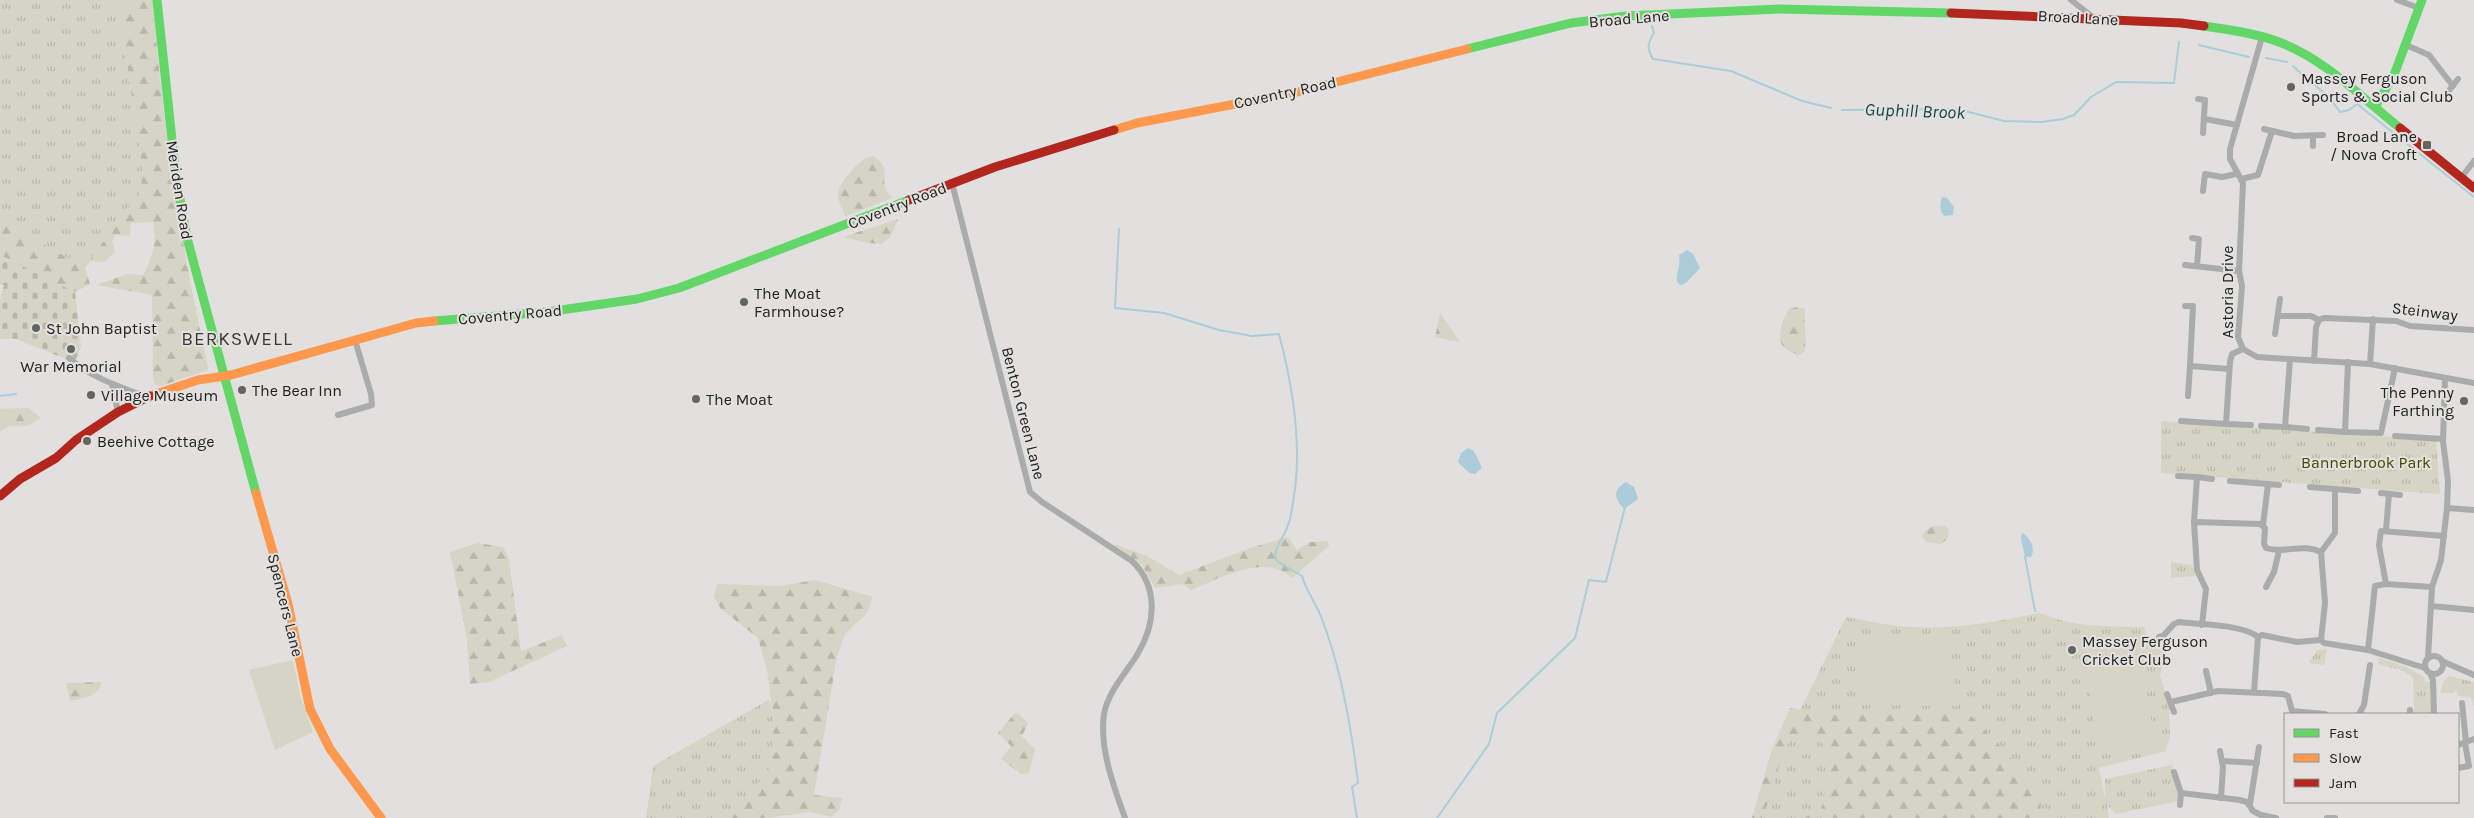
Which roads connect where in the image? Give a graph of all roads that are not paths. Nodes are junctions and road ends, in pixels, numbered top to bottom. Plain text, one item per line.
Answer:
1 (157, 0) edge
2 (2071, 0) edge
3 (2397, 0) edge
4 (2421, 4) edge
5 (2094, 18) junction
6 (1572, 23) joint
7 (2262, 37) junction
8 (2406, 45) junction
9 (2458, 79) dead end
10 (2453, 86) junction
11 (2448, 93) dead end
12 (2198, 98) dead end
13 (2375, 107) junction
14 (2205, 119) junction
15 (2237, 125) junction
16 (2264, 129) dead end
17 (2272, 132) junction
18 (2203, 133) dead end
19 (2323, 135) dead end
20 (2313, 136) junction
21 (2313, 146) dead end
22 (2474, 161) edge
23 (2239, 176) junction
24 (2461, 178) junction
25 (952, 183) junction
26 (2474, 188) edge
27 (2203, 191) dead end
28 (2192, 238) dead end
29 (2185, 265) dead end
30 (2197, 266) junction
31 (2239, 271) junction
32 (2280, 299) dead end
33 (2185, 306) dead end
34 (2193, 306) junction
35 (2201, 306) dead end
36 (2279, 316) junction
37 (2373, 319) junction
38 (2319, 320) junction
39 (2474, 330) edge
40 (2275, 334) dead end
41 (355, 340) junction
42 (2242, 349) junction
43 (69, 358) dead end
44 (2290, 360) junction
45 (2314, 361) junction
46 (2348, 362) junction
47 (2370, 364) junction
48 (2190, 366) junction
49 (2395, 368) junction
50 (2229, 369) junction
51 (222, 376) junction
52 (2445, 378) junction
53 (2474, 383) edge
54 (112, 384) junction
55 (2188, 396) dead end
56 (147, 397) junction
57 (118, 412) junction
58 (338, 415) dead end
59 (2181, 421) dead end
60 (2226, 424) junction
61 (2251, 425) dead end
62 (2261, 426) dead end
63 (2285, 427) junction
64 (2307, 429) dead end
65 (2318, 430) dead end
66 (2345, 432) junction
67 (2395, 436) dead end
68 (2444, 439) junction
69 (2178, 476) dead end
70 (2197, 477) junction
71 (2212, 479) dead end
72 (2230, 481) dead end
73 (2268, 484) junction
74 (2278, 485) dead end
75 (2310, 487) dead end
76 (2335, 490) junction
77 (2358, 491) dead end
78 (2381, 493) dead end
79 (2389, 494) junction
80 (2400, 495) dead end
81 (0, 496) edge
82 (2447, 508) junction
83 (2474, 510) edge
84 (2194, 522) junction
85 (2263, 525) junction
86 (2386, 530) junction
87 (2444, 536) junction
88 (2279, 550) junction
89 (2321, 552) junction
90 (2386, 584) junction
91 (2266, 587) dead end
92 (2432, 587) junction
93 (2431, 606) junction
94 (2474, 610) edge
95 (2202, 625) junction
96 (2159, 637) dead end
97 (2258, 637) junction
98 (2430, 637) junction
99 (2321, 640) junction
100 (2368, 650) junction
101 (2440, 659) junction
102 (2370, 665) dead end
103 (2427, 665) junction
104 (2460, 670) junction
105 (2206, 671) dead end
106 (2440, 671) junction
107 (2360, 672) dead end
108 (2368, 674) junction
109 (2474, 674) edge
110 (2433, 688) junction
111 (2254, 692) junction
112 (2211, 693) junction
113 (2167, 694) dead end
114 (2171, 702) junction
115 (2462, 703) dead end
116 (2174, 712) dead end
117 (2314, 713) edge
118 (2360, 713) edge
119 (2434, 713) edge
120 (2474, 740) edge
121 (2463, 743) edge
122 (2259, 747) dead end
123 (2220, 751) dead end
124 (2222, 761) junction
125 (2257, 763) junction
126 (2459, 768) edge
127 (2174, 772) dead end
128 (2181, 793) junction
129 (2221, 798) junction
130 (2250, 804) junction
131 (2180, 805) dead end
132 (381, 818) edge
133 (1125, 818) edge
134 (2276, 818) edge
135 (2326, 818) edge
136 (2335, 818) edge

1 - 51 street, Meriden Road
2 - 5 street
3 - 4 street
4 - 8 street
5 - 6 street, Broad Lane
5 - 7 street, Broad Lane
6 - 25 street, Coventry Road
7 - 13 street, Broad Lane
7 - 15 street, Astoria Drive
8 - 10 street
8 - 13 street
9 - 10 street
10 - 11 street
12 - 14 street
13 - 24 street, Broad Lane
14 - 15 street
14 - 18 street
15 - 23 street, Astoria Drive
16 - 17 street
17 - 20 street
17 - 23 street
19 - 20 street
20 - 21 street
22 - 24 street
23 - 27 street
23 - 31 street, Astoria Drive
24 - 26 street, Broad Lane
25 - 41 street, Coventry Road
25 - 133 street, Benton Green Lane
28 - 30 street
29 - 30 street
30 - 31 street
31 - 42 street, Astoria Drive
32 - 36 street
33 - 34 street
34 - 35 street
34 - 48 street
36 - 38 street, Steinway
36 - 40 street
37 - 38 street, Steinway
37 - 39 street, Steinway
37 - 47 street, Steinway
38 - 45 street
41 - 51 street, Coventry Road
41 - 58 street
42 - 44 street, Astoria Drive
42 - 50 street
43 - 54 street
44 - 45 street, Astoria Drive
44 - 63 street
45 - 46 street, Astoria Drive
46 - 47 street, Astoria Drive
46 - 66 street
47 - 49 street, Astoria Drive
48 - 50 street
48 - 55 street
49 - 52 street, Astoria Drive
49 - 66 street
50 - 60 street
51 - 56 street, Coventry Road
51 - 132 street, Spencers Lane
52 - 53 street, Astoria Drive
52 - 68 street
54 - 56 street
54 - 57 street
56 - 57 street, Coventry Road
57 - 81 street, Coventry Road
59 - 60 street
60 - 61 street
62 - 63 street
63 - 64 street
65 - 66 street
67 - 68 street
68 - 82 street
69 - 70 street
70 - 71 street
70 - 84 street
72 - 73 street
73 - 74 street
73 - 85 street
75 - 76 street
76 - 77 street
76 - 89 street
78 - 79 street
79 - 80 street
79 - 86 street
82 - 83 street
82 - 87 street
84 - 85 street
84 - 95 street
85 - 88 street
86 - 87 street
86 - 90 street
87 - 92 street
88 - 89 street
88 - 91 street
89 - 99 street
90 - 92 street
90 - 100 street
92 - 93 street
93 - 94 street
93 - 98 street
95 - 96 street
95 - 97 street
97 - 99 street
97 - 111 street
98 - 101 street
98 - 103 street
99 - 100 street
100 - 103 street
101 - 103 street
101 - 104 street
101 - 106 street
102 - 108 street
103 - 106 street
103 - 110 street
104 - 106 street
104 - 109 street
105 - 112 street
106 - 110 street
107 - 108 street
108 - 118 street
110 - 119 street
111 - 112 street
111 - 117 street
112 - 114 street
113 - 114 street
114 - 116 street
115 - 121 street
120 - 121 street
121 - 126 street
122 - 125 street
123 - 124 street
124 - 125 street
124 - 129 street
125 - 130 street
127 - 128 street
128 - 129 street
128 - 131 street
129 - 130 street
130 - 134 street
135 - 136 street

